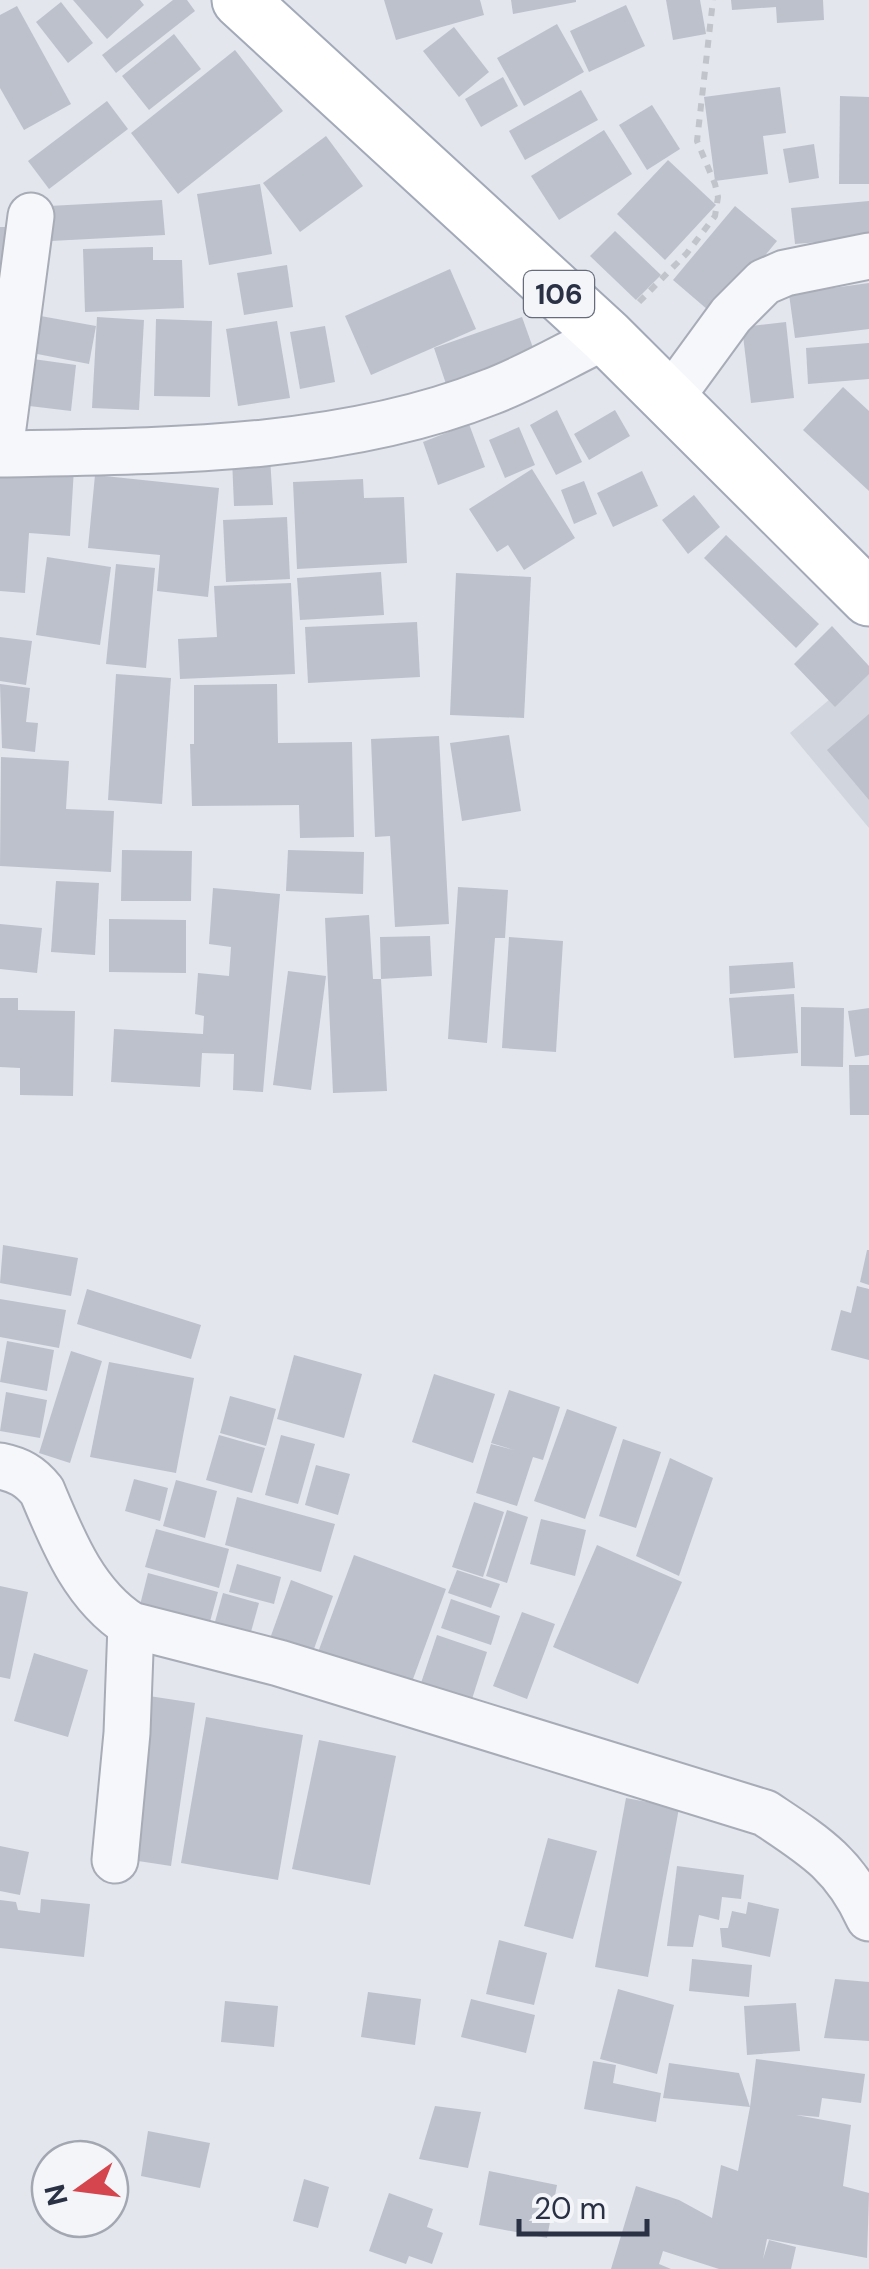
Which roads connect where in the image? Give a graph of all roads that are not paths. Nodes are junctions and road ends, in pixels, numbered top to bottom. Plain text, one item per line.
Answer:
1 (240, 0) edge
2 (31, 216) dead end
3 (869, 256) edge
4 (606, 336) junction
5 (668, 400) junction
6 (0, 452) edge
7 (869, 598) edge
8 (0, 1466) edge
9 (131, 1625) junction
10 (115, 1860) dead end
11 (869, 1918) edge

1 - 4 main road, 106
2 - 6 street
3 - 5 street
4 - 5 main road, 106
4 - 6 street
5 - 7 main road, 106
8 - 9 street
9 - 10 street
9 - 11 street

